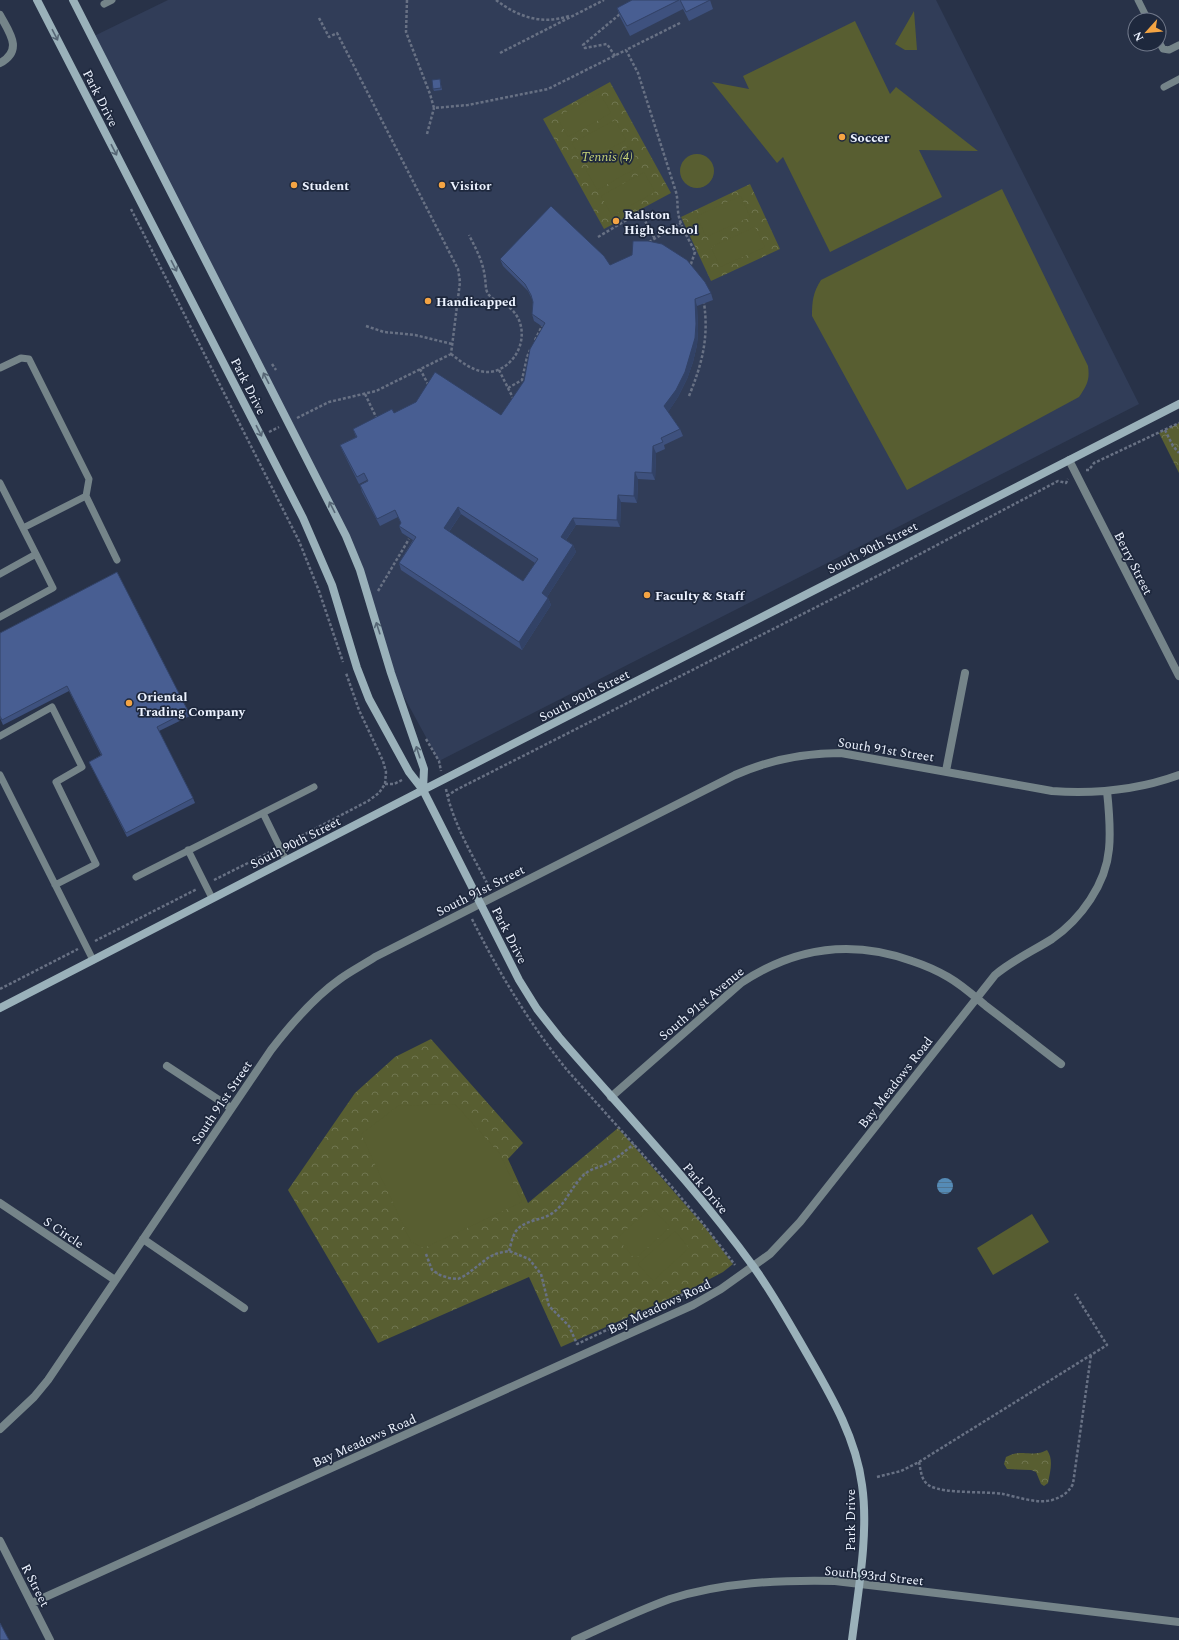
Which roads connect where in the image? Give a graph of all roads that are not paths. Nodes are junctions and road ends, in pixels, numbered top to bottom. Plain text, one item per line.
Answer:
1 (37, 0) edge
2 (73, 0) edge
3 (112, 0) edge
4 (1138, 0) edge
5 (104, 4) dead end
6 (1144, 12) edge
7 (0, 15) edge
8 (1179, 44) edge
9 (1167, 50) edge
10 (0, 62) edge
11 (1179, 80) edge
12 (1164, 88) dead end
13 (0, 368) edge
14 (1179, 404) edge
15 (1069, 460) junction
16 (0, 483) edge
17 (86, 496) junction
18 (23, 528) junction
19 (36, 554) junction
20 (117, 560) dead end
21 (0, 574) edge
22 (0, 617) edge
23 (965, 673) dead end
24 (1179, 676) edge
25 (0, 736) edge
26 (946, 771) junction
27 (0, 775) edge
28 (1179, 775) edge
29 (314, 787) dead end
30 (423, 790) junction
31 (1107, 791) junction
32 (263, 813) junction
33 (188, 850) junction
34 (286, 860) junction
35 (136, 876) dead end
36 (55, 884) junction
37 (212, 898) junction
38 (480, 903) junction
39 (93, 960) junction
40 (976, 998) junction
41 (0, 1008) edge
42 (1061, 1064) dead end
43 (167, 1066) dead end
44 (611, 1098) junction
45 (231, 1108) junction
46 (0, 1203) edge
47 (143, 1239) junction
48 (753, 1267) junction
49 (115, 1280) junction
50 (244, 1308) dead end
51 (0, 1429) edge
52 (0, 1541) edge
53 (859, 1585) junction
54 (32, 1603) junction
55 (1179, 1622) edge
56 (50, 1640) edge
57 (575, 1640) edge
58 (852, 1640) edge

1 -> 30 street, Park Drive
30 -> 2 street, Park Drive
3 - 5 lane
4 - 6 lane
7 - 10 street
8 - 9 lane
11 - 12 lane
13 - 17 lane
14 - 15 street, South 90th Street
15 - 24 street, Berry Street
15 - 30 street, South 90th Street
16 - 18 lane
17 - 18 lane
17 - 20 lane
18 - 19 lane
19 - 21 lane
19 - 22 lane
23 - 26 street
25 - 36 lane
26 - 31 street, South 91st Street
26 - 38 street, South 91st Street
27 - 36 lane
28 - 31 street, South 91st Street
29 - 32 lane
30 - 34 street, South 90th Street
30 - 38 street, Park Drive
31 - 40 street, Bay Meadows Road
32 - 33 lane
32 - 34 lane
33 - 35 lane
33 - 37 lane
34 - 37 street, South 90th Street
36 - 39 lane
37 - 39 street, South 90th Street
38 - 44 street, Park Drive
38 - 45 street, South 91st Street
39 - 41 street, South 90th Street
40 - 42 street, South 91st Avenue
40 - 44 street, South 91st Avenue
40 - 48 street, Bay Meadows Road
43 - 45 street
44 - 48 street, Park Drive
45 - 47 street, South 91st Street
46 - 49 street, S Circle
47 - 49 street, South 91st Street
47 - 50 street
48 - 53 street, Park Drive
48 - 54 street, Bay Meadows Road
49 - 51 street, South 91st Street
52 - 54 street, R Street
53 - 55 street, South 93rd Street
53 - 57 street, South 93rd Street
53 - 58 street, Park Drive
54 - 56 street, R Street

